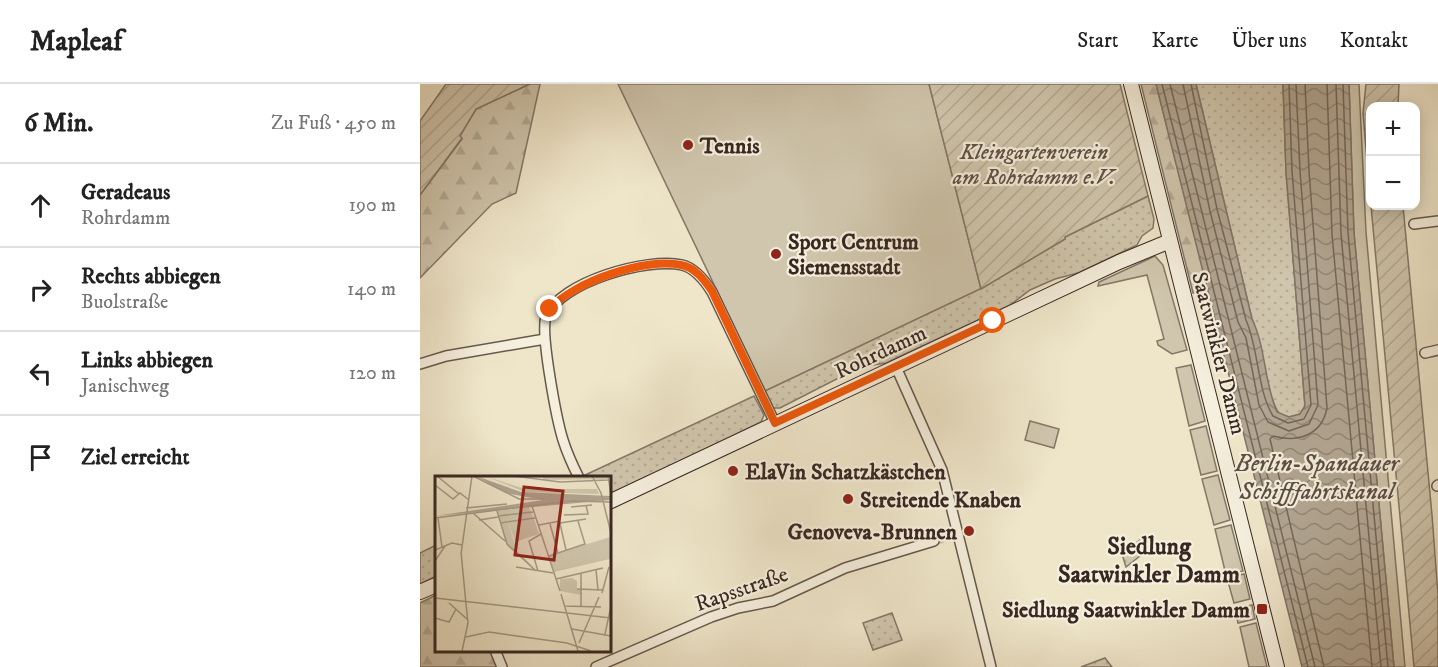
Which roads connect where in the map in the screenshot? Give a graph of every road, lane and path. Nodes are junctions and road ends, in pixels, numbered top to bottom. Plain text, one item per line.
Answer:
1 (1131, 84) edge
2 (1438, 221) edge
3 (1414, 224) dead end
4 (1170, 241) junction
5 (545, 339) junction
6 (1438, 350) edge
7 (1425, 353) dead end
8 (420, 364) edge
9 (896, 367) junction
10 (775, 423) junction
11 (578, 476) edge
12 (610, 502) edge
13 (958, 535) junction
14 (948, 537) tunnel mouth
15 (934, 541) tunnel mouth
16 (435, 585) edge
17 (420, 592) edge
18 (495, 652) edge
19 (502, 667) edge
20 (596, 667) edge
21 (991, 667) edge
22 (1277, 667) edge

1 - 4 main road, Saatwinkler Damm
2 - 3 street
4 - 9 main road, Rohrdamm
4 - 22 main road, Saatwinkler Damm
5 - 8 street
5 - 10 street
5 - 11 street
6 - 7 street
9 - 10 main road, Rohrdamm
9 - 13 street
10 - 12 main road, Rohrdamm
13 - 14 street
13 - 21 street
15 - 20 street, Rapsstraße
16 - 17 main road
18 - 19 street

